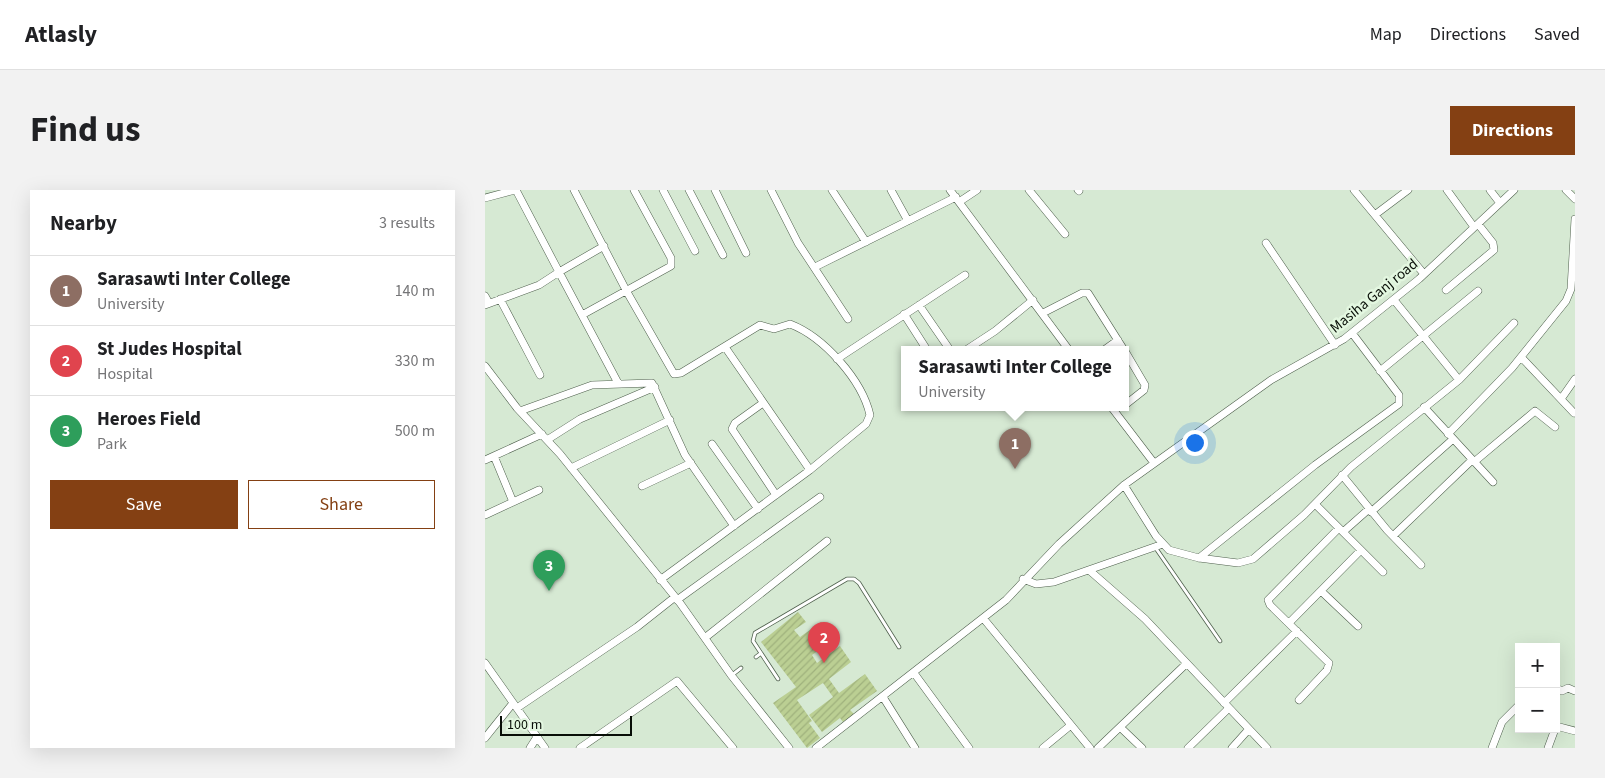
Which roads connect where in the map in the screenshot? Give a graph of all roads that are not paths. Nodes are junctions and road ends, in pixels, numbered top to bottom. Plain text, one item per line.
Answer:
1 (516, 190) edge
2 (574, 190) edge
3 (634, 190) edge
4 (663, 190) edge
5 (689, 190) edge
6 (715, 190) edge
7 (771, 190) edge
8 (833, 190) edge
9 (891, 190) edge
10 (950, 190) edge
11 (977, 190) edge
12 (1029, 190) edge
13 (1354, 190) edge
14 (1408, 190) edge
15 (1447, 190) edge
16 (1490, 190) edge
17 (1514, 190) edge
18 (1566, 190) edge
19 (485, 198) edge
20 (1575, 199) edge
21 (957, 200) junction
22 (1500, 203) junction
23 (1376, 214) junction
24 (1575, 219) edge
25 (908, 221) junction
26 (1476, 225) junction
27 (1065, 234) dead end
28 (866, 242) junction
29 (1266, 243) dead end
30 (604, 246) junction
31 (695, 251) dead end
32 (746, 252) dead end
33 (723, 255) dead end
34 (815, 267) junction
35 (559, 272) junction
36 (1424, 274) junction
37 (965, 275) dead end
38 (1446, 290) dead end
39 (1477, 291) dead end
40 (627, 292) junction
41 (485, 296) edge
42 (499, 299) junction
43 (1033, 300) junction
44 (1394, 300) junction
45 (487, 304) edge
46 (919, 305) junction
47 (1043, 313) junction
48 (904, 314) junction
49 (582, 315) junction
50 (848, 319) dead end
51 (1515, 323) dead end
52 (1352, 333) junction
53 (1423, 336) junction
54 (1118, 340) junction
55 (1335, 345) junction
56 (924, 346) edge
57 (947, 346) edge
58 (972, 346) edge
59 (1066, 346) edge
60 (1109, 346) edge
61 (1122, 346) edge
62 (725, 347) junction
63 (1521, 357) junction
64 (1129, 358) edge
65 (837, 359) junction
66 (485, 366) edge
67 (1380, 371) junction
68 (540, 376) dead end
69 (1575, 379) edge
70 (1459, 380) junction
71 (618, 383) junction
72 (655, 387) junction
73 (1561, 399) junction
74 (763, 403) junction
75 (1129, 403) edge
76 (1424, 407) junction
77 (520, 411) junction
78 (1115, 411) edge
79 (1574, 413) edge
80 (669, 420) junction
81 (1555, 427) dead end
82 (545, 437) junction
83 (1450, 437) junction
84 (713, 444) dead end
85 (494, 456) junction
86 (485, 460) edge
87 (1473, 461) junction
88 (691, 463) junction
89 (1154, 463) junction
90 (571, 468) junction
91 (810, 470) junction
92 (1342, 475) junction
93 (1493, 482) dead end
94 (1124, 485) junction
95 (642, 486) dead end
96 (539, 490) dead end
97 (776, 495) junction
98 (820, 497) dead end
99 (513, 502) junction
100 (1315, 504) junction
101 (758, 509) junction
102 (1370, 510) junction
103 (485, 515) edge
104 (734, 526) junction
105 (1341, 530) junction
106 (1393, 536) junction
107 (827, 540) dead end
108 (1163, 544) junction
109 (1155, 547) junction
110 (1361, 550) junction
111 (1199, 558) junction
112 (1421, 565) dead end
113 (1089, 570) junction
114 (1383, 572) dead end
115 (1023, 579) junction
116 (660, 580) junction
117 (1321, 591) junction
118 (676, 598) junction
119 (983, 618) junction
120 (1289, 624) junction
121 (1358, 626) dead end
122 (1297, 631) junction
123 (706, 637) junction
124 (1220, 642) dead end
125 (899, 647) dead end
126 (760, 654) junction
127 (755, 657) dead end
128 (485, 663) edge
129 (1186, 664) junction
130 (741, 668) dead end
131 (914, 673) junction
132 (731, 675) junction
133 (778, 679) dead end
134 (1560, 689) edge
135 (1575, 691) edge
136 (883, 697) junction
137 (1299, 700) dead end
138 (515, 706) junction
139 (1226, 706) junction
140 (1515, 709) edge
141 (1071, 725) junction
142 (1560, 727) edge
143 (1121, 728) junction
144 (1249, 729) junction
145 (1575, 731) edge
146 (1554, 733) edge
147 (537, 737) junction
148 (485, 738) edge
149 (530, 748) edge
150 (545, 748) edge
151 (580, 748) edge
152 (733, 748) edge
153 (789, 748) edge
154 (816, 748) edge
155 (915, 748) edge
156 (969, 748) edge
157 (1043, 748) edge
158 (1090, 748) edge
159 (1098, 748) edge
160 (1142, 748) edge
161 (1188, 748) edge
162 (1233, 748) edge
163 (1267, 748) edge
164 (1492, 748) edge
165 (1548, 748) edge

1 - 19 street
1 - 35 street
2 - 30 street
3 - 40 street
4 - 31 street
5 - 33 street
6 - 32 street
7 - 34 street
8 - 28 street
9 - 25 street
10 - 21 street
11 - 21 street
12 - 27 street
13 - 23 street
14 - 23 street
15 - 26 street
16 - 22 street
17 - 22 street, Masiha Ganj road
18 - 20 street
21 - 25 street
21 - 43 street
22 - 26 street, Masiha Ganj road
23 - 36 street
24 - 63 street
25 - 28 street
26 - 36 street, Masiha Ganj road
26 - 38 street
28 - 34 street
29 - 55 street
30 - 35 street
30 - 40 street
34 - 50 street
35 - 42 street
35 - 49 street
36 - 44 street, Masiha Ganj road
37 - 46 street
39 - 53 street
40 - 49 street
40 - 62 street
41 - 45 street
42 - 45 street
42 - 68 street
43 - 47 street
43 - 58 street
44 - 52 street, Masiha Ganj road
44 - 53 street
46 - 48 street
46 - 57 street
47 - 54 street
47 - 59 street
48 - 56 street
48 - 65 street
49 - 71 street
51 - 70 street
52 - 55 street, Masiha Ganj road
52 - 67 street
53 - 67 street
53 - 70 street
54 - 60 street
54 - 61 street
55 - 89 street, Masiha Ganj road
62 - 65 street
62 - 74 street
63 - 73 street
63 - 83 street
64 - 75 street
65 - 91 street
66 - 77 street
67 - 111 street
69 - 73 street
70 - 76 street
71 - 72 street
71 - 77 street
72 - 80 street
72 - 82 street
73 - 79 street
74 - 91 street
74 - 97 street
76 - 83 street
76 - 92 street
77 - 82 street
78 - 89 street
80 - 88 street
80 - 90 street
81 - 87 street
82 - 85 street
82 - 90 street
83 - 87 street
83 - 102 street
84 - 101 street
85 - 86 street
85 - 99 street
87 - 93 street
87 - 106 street
88 - 95 street
88 - 104 street
89 - 94 street, Masiha Ganj road
90 - 116 street
91 - 97 street
92 - 100 street
92 - 102 street
94 - 108 street
94 - 115 street, Masiha Ganj road
96 - 99 street
97 - 101 street
98 - 118 street
99 - 103 street
100 - 105 street
100 - 111 street
101 - 104 street
102 - 105 street
102 - 106 street
104 - 116 street
105 - 110 street
105 - 120 street
106 - 112 street
107 - 123 street
108 - 109 street
108 - 111 street
109 - 113 street
109 - 124 lane
110 - 114 street
110 - 117 street
113 - 115 street
113 - 129 street
115 - 119 street, Masiha Ganj road
116 - 118 street
117 - 120 street
117 - 121 street
118 - 123 street
118 - 138 street
119 - 131 street, Masiha Ganj road
119 - 141 street
120 - 122 street
122 - 137 street
122 - 139 street
123 - 132 street
125 - 126 lane
126 - 127 lane
126 - 133 lane
128 - 138 street
129 - 139 street
129 - 143 street
130 - 132 lane
131 - 136 street, Masiha Ganj road
131 - 156 street
132 - 153 street
134 - 135 street
136 - 154 street, Masiha Ganj road
136 - 155 street
138 - 147 street
138 - 148 street
139 - 144 street
139 - 161 street
140 - 164 street
141 - 157 street
141 - 158 street
142 - 145 street
143 - 159 street
143 - 160 street
144 - 162 street
144 - 163 street
146 - 165 street
147 - 149 street
147 - 150 street
151 - 152 street

